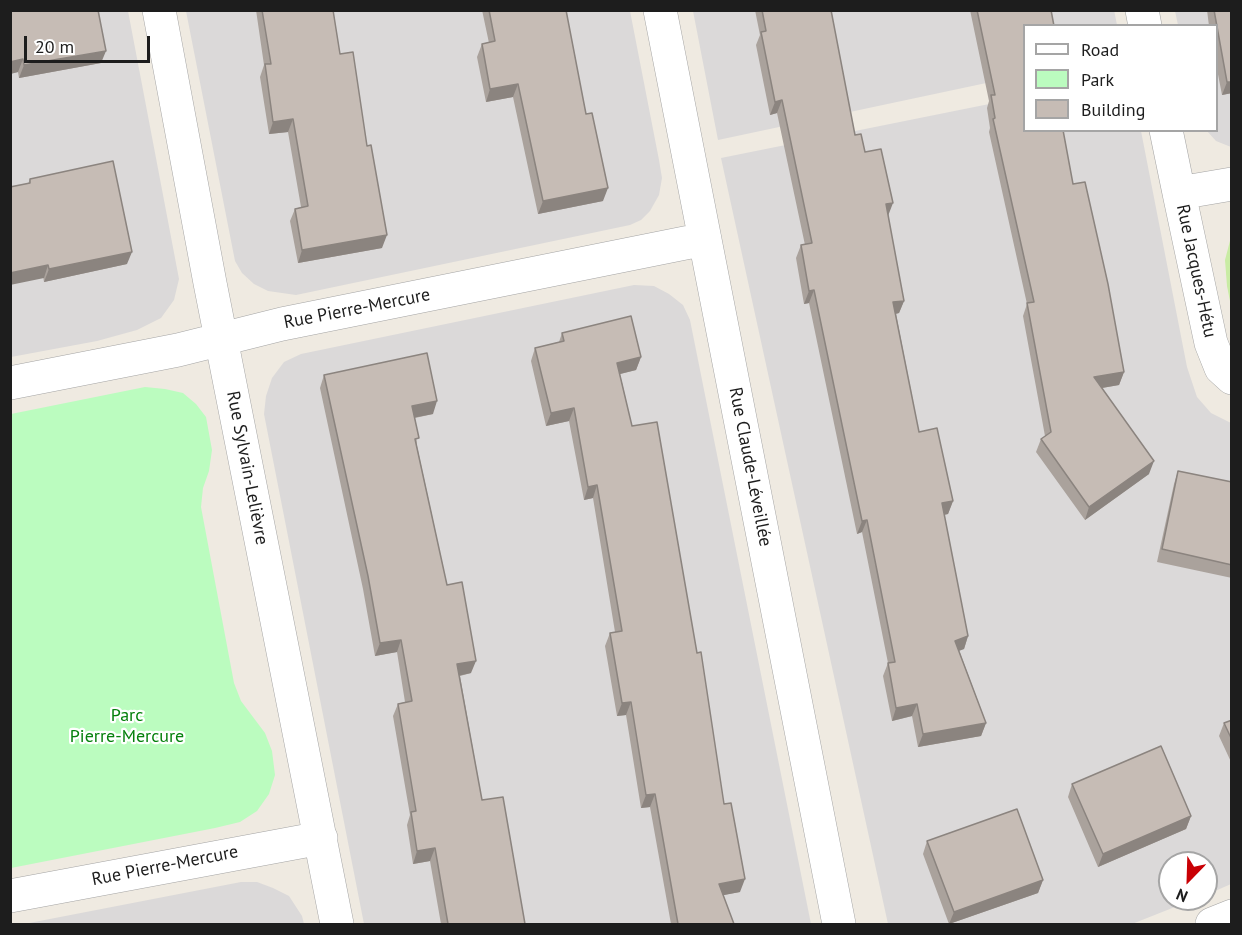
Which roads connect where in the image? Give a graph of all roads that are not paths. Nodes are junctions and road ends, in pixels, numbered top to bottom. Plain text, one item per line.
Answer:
1 (159, 10) edge
2 (660, 10) edge
3 (1166, 132) edge
4 (1232, 184) edge
5 (1179, 194) junction
6 (705, 239) junction
7 (222, 339) junction
8 (1232, 378) edge
9 (10, 383) edge
10 (321, 837) junction
11 (10, 896) edge
12 (1232, 916) edge
13 (337, 924) edge
14 (839, 924) edge
15 (1212, 924) edge

1 - 7 street, Rue Sylvain-Lelièvre
2 - 6 street, Rue Claude-Léveillée
3 - 5 street, Rue Jacques-Hétu
4 - 5 street, Rue Jacques-Hétu
5 - 8 street, Rue Jacques-Hétu
6 - 7 street, Rue Pierre-Mercure
6 - 14 street, Rue Claude-Léveillée
7 - 9 street, Rue Pierre-Mercure
7 - 10 street, Rue Sylvain-Lelièvre
10 - 11 street, Rue Pierre-Mercure
10 - 13 street, Rue Sylvain-Lelièvre
12 - 15 street

